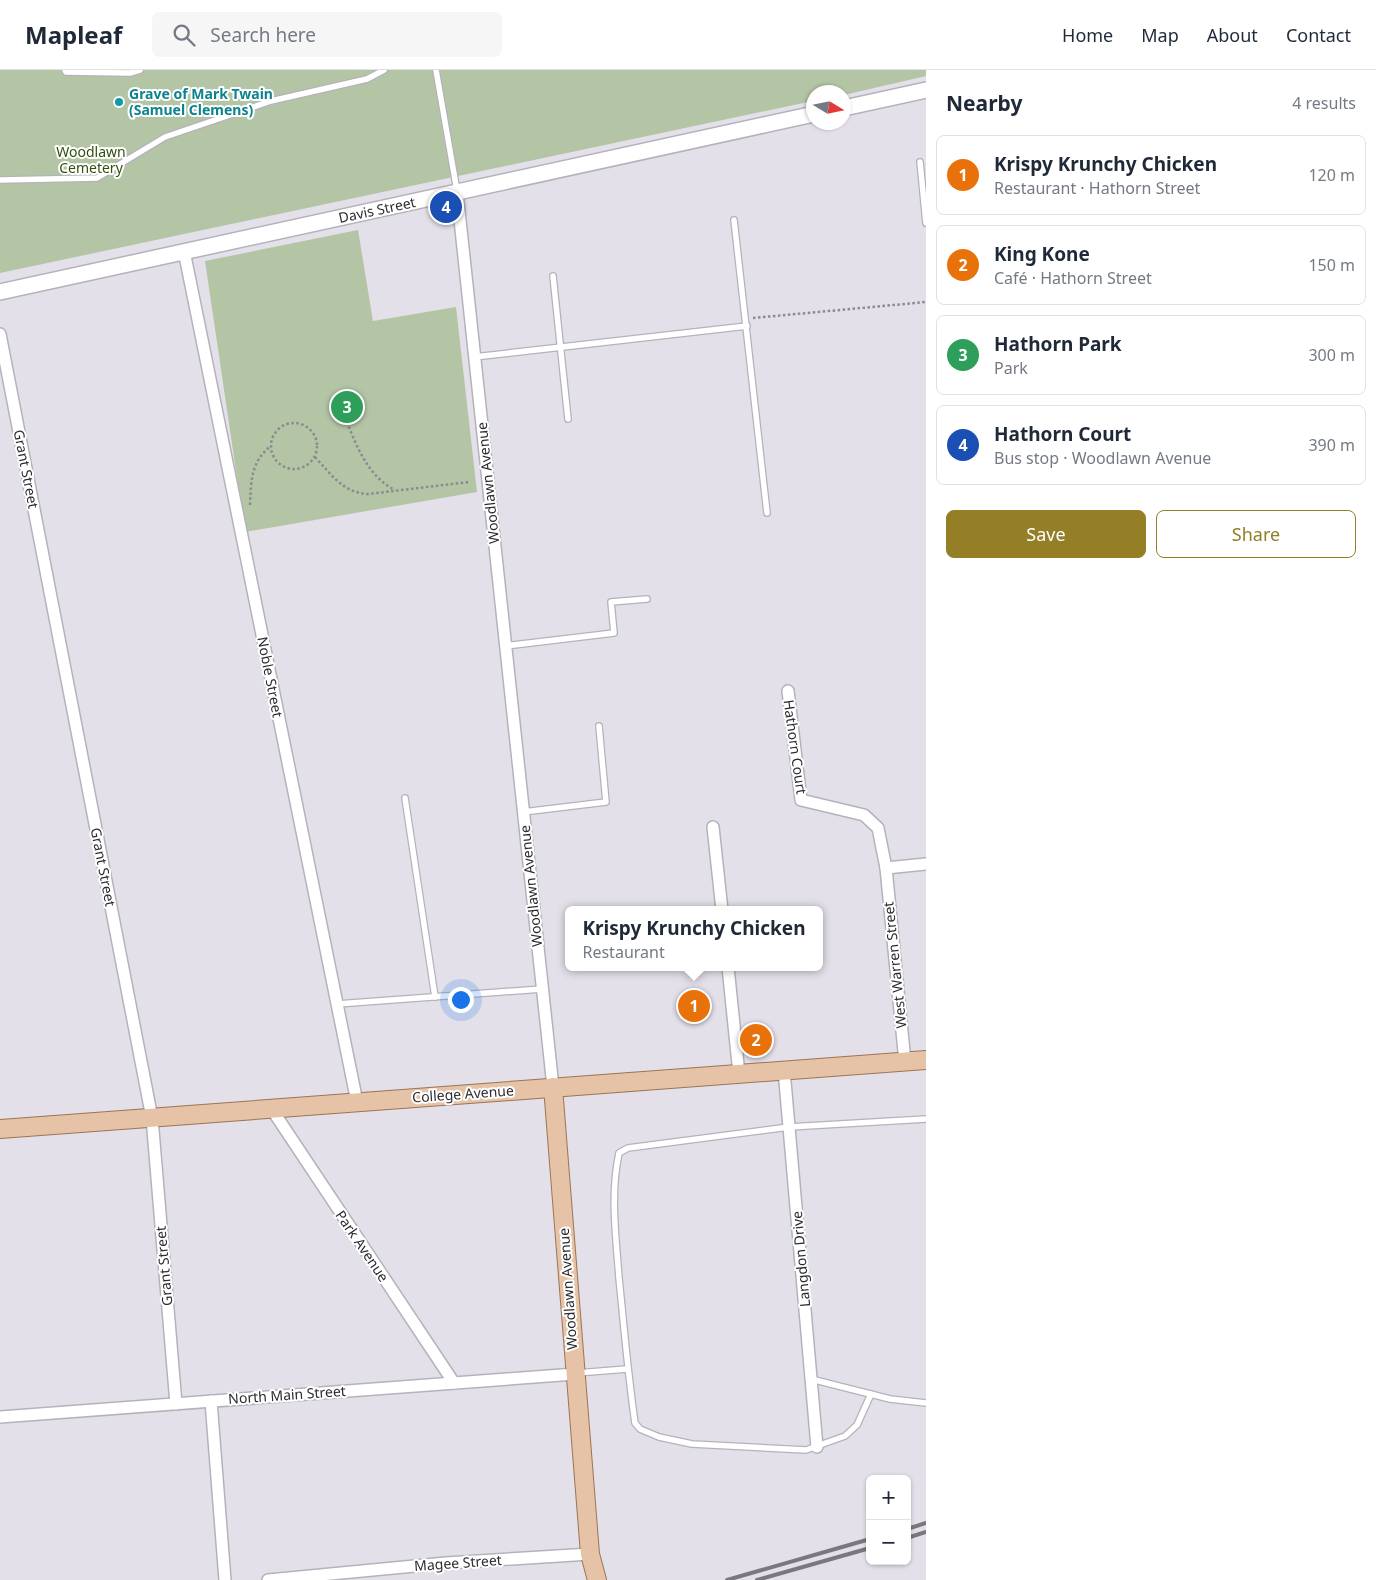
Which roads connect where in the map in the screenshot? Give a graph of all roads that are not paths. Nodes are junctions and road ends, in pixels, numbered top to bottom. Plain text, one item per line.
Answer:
1 (64, 70) edge
2 (140, 70) edge
3 (384, 70) edge
4 (436, 70) edge
5 (926, 90) edge
6 (851, 106) edge
7 (806, 116) edge
8 (920, 162) dead end
9 (0, 180) edge
10 (457, 192) junction
11 (734, 220) dead end
12 (926, 223) edge
13 (184, 251) junction
14 (553, 276) dead end
15 (0, 292) edge
16 (747, 326) junction
17 (0, 334) edge
18 (560, 346) junction
19 (474, 357) junction
20 (568, 419) dead end
21 (767, 513) dead end
22 (647, 598) dead end
23 (505, 646) junction
24 (788, 691) dead end
25 (600, 726) dead end
26 (405, 798) dead end
27 (523, 812) junction
28 (713, 827) dead end
29 (926, 864) edge
30 (886, 868) junction
31 (722, 906) edge
32 (728, 971) edge
33 (542, 990) junction
34 (435, 997) junction
35 (337, 1004) junction
36 (926, 1060) edge
37 (905, 1062) junction
38 (784, 1070) junction
39 (738, 1074) junction
40 (552, 1087) junction
41 (357, 1102) junction
42 (271, 1108) junction
43 (152, 1118) junction
44 (926, 1119) edge
45 (790, 1127) junction
46 (0, 1129) edge
47 (627, 1369) junction
48 (575, 1374) junction
49 (811, 1379) junction
50 (454, 1383) junction
51 (871, 1394) junction
52 (211, 1401) junction
53 (926, 1402) edge
54 (176, 1404) junction
55 (0, 1418) edge
56 (817, 1447) junction
57 (590, 1554) junction
58 (225, 1580) edge
59 (268, 1580) edge
60 (597, 1580) edge

1 - 2 lane
3 - 9 lane
4 - 10 lane
5 - 6 street
7 - 10 street, Davis Street
8 - 12 lane
10 - 13 street, Davis Street
10 - 19 street, Woodlawn Avenue
11 - 16 lane
13 - 15 street, Davis Street
13 - 35 street, Noble Street
14 - 18 lane
16 - 18 lane
16 - 21 lane
17 - 43 street, Grant Street
18 - 19 lane
18 - 20 lane
19 - 23 street, Woodlawn Avenue
22 - 23 lane
23 - 27 street, Woodlawn Avenue
24 - 30 street, Hathorn Court
25 - 27 lane
26 - 34 lane
27 - 33 street, Woodlawn Avenue
28 - 31 street
29 - 30 street
30 - 37 street, West Warren Street
32 - 39 street
33 - 34 lane
33 - 40 street, Woodlawn Avenue
34 - 35 lane
35 - 41 street, Noble Street
36 - 37 main road, College Avenue
37 - 38 main road, College Avenue
38 - 39 main road, College Avenue
38 - 45 street, Langdon Drive
39 - 40 main road, College Avenue
40 - 41 main road, College Avenue
40 - 48 main road, Woodlawn Avenue
41 - 42 main road, College Avenue
42 - 43 main road, College Avenue
42 - 50 street, Park Avenue
43 - 46 main road, College Avenue
43 - 54 street, Grant Street
44 - 45 lane
45 - 47 lane
45 - 49 street, Langdon Drive
47 - 48 lane
47 - 56 lane
48 - 50 street, North Main Street
48 - 57 main road, Woodlawn Avenue
49 - 51 lane
49 - 56 street, Langdon Drive
50 - 52 street, North Main Street
51 - 53 lane
51 - 56 lane
52 - 54 street, North Main Street
52 - 58 street
54 - 55 street, North Main Street
57 - 59 street, Magee Street
57 - 60 main road, Woodlawn Avenue

